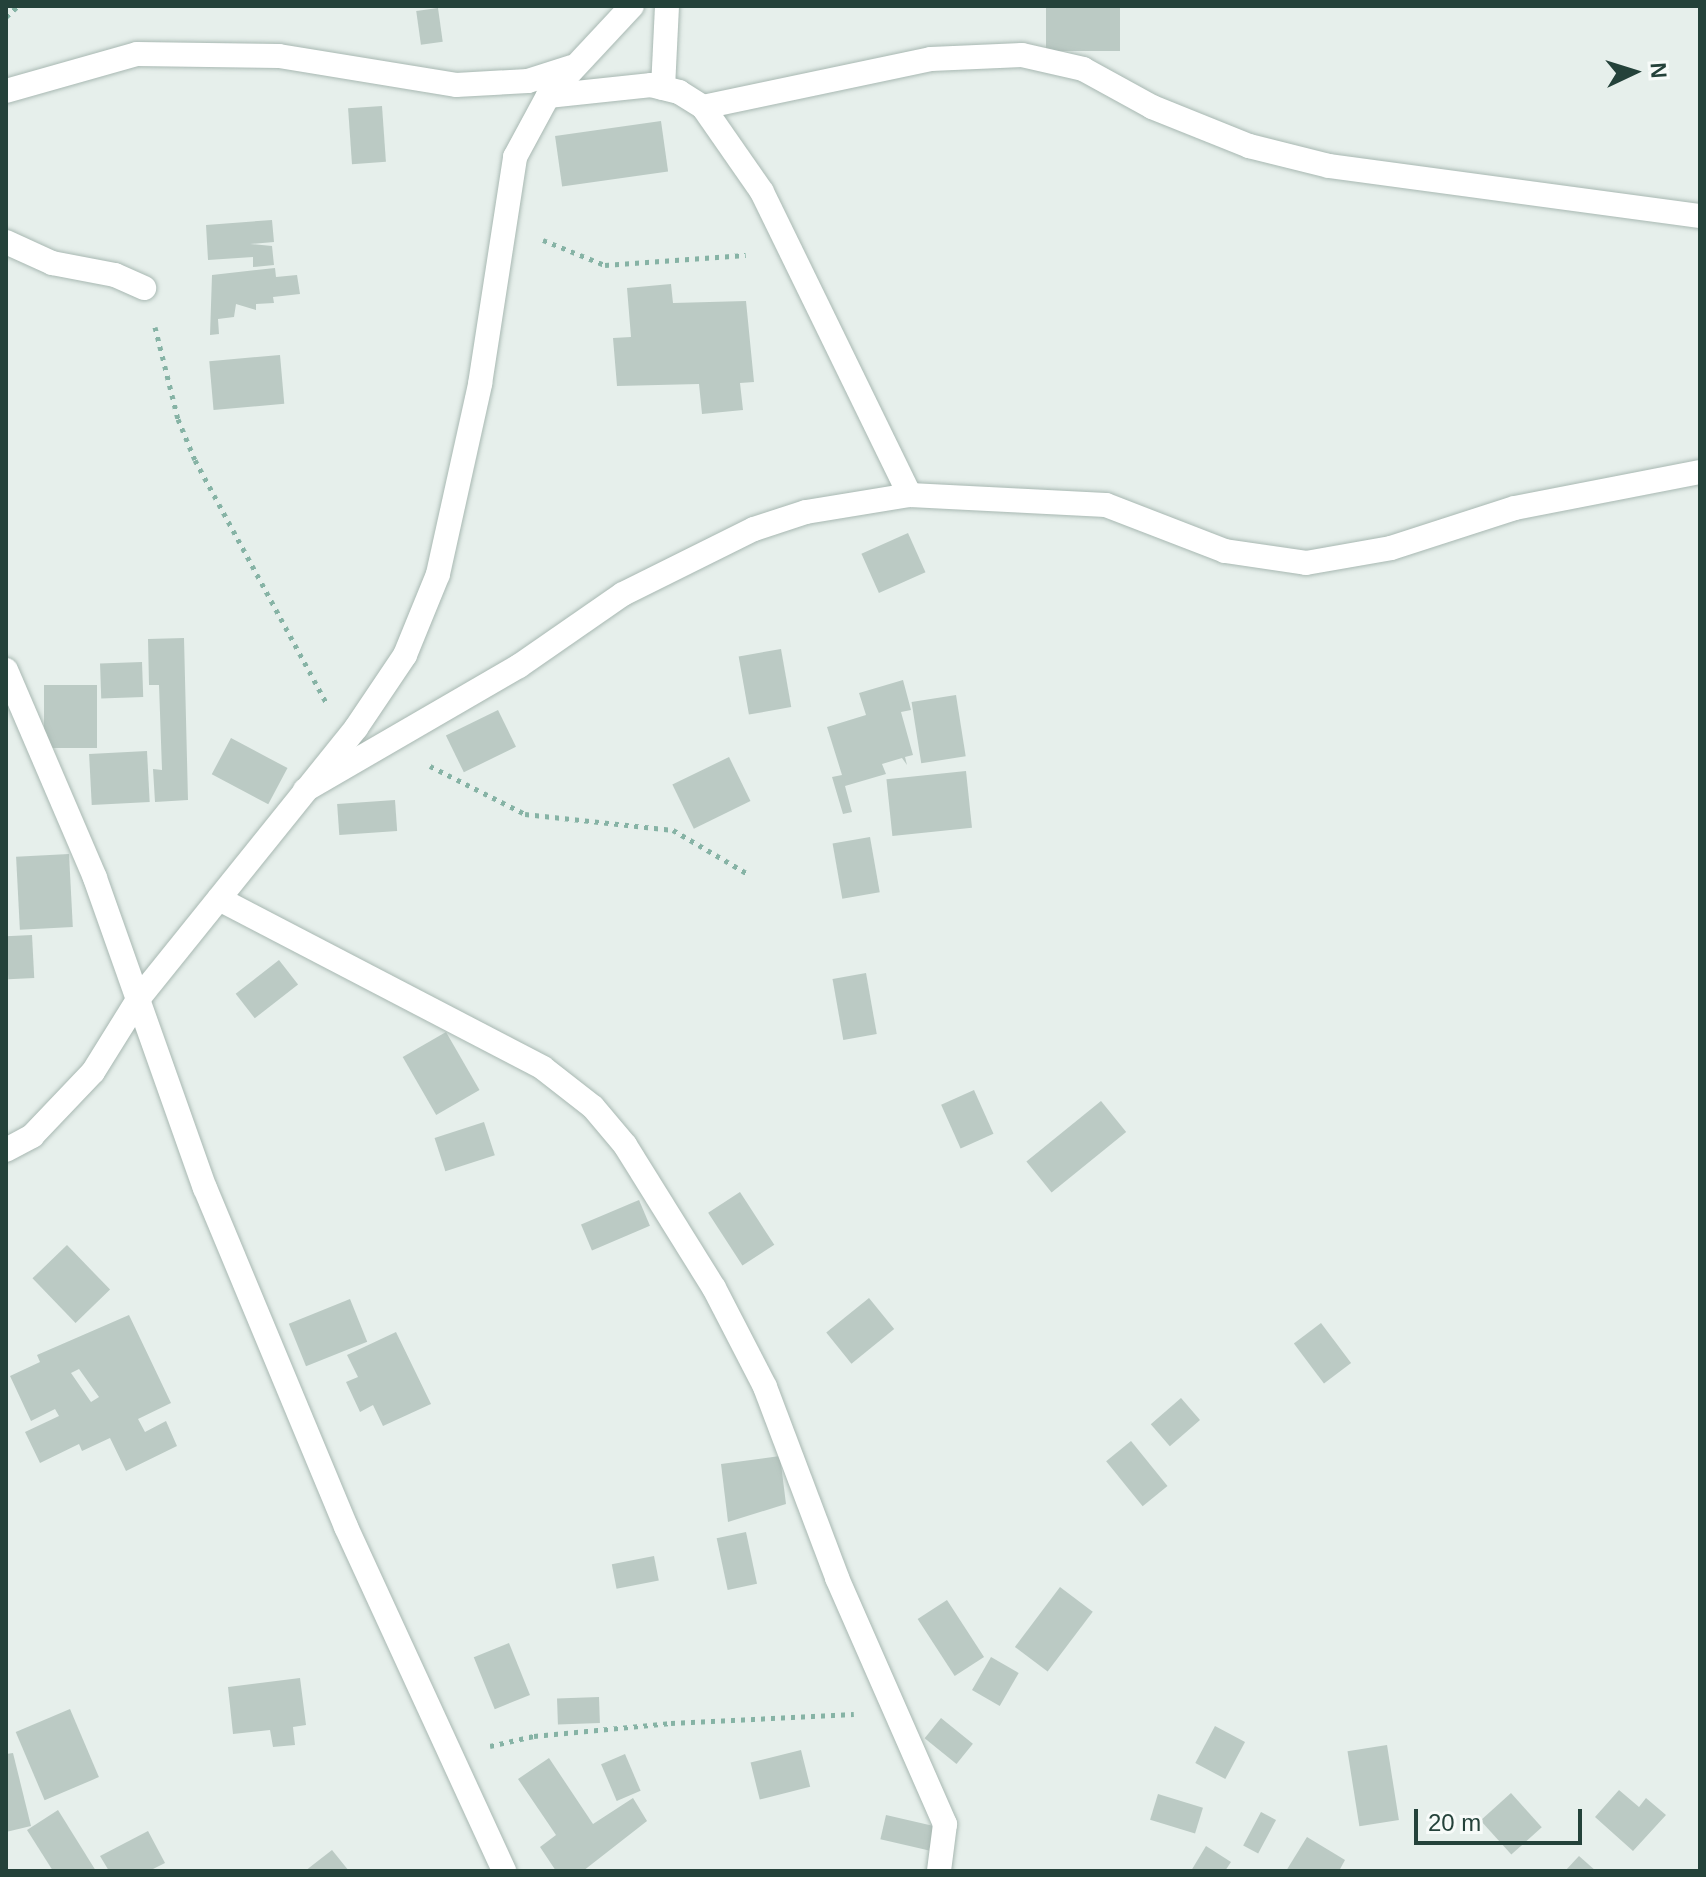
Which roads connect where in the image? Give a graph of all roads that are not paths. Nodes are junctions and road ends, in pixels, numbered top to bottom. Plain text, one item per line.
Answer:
1 (632, 6) edge
2 (667, 6) edge
3 (572, 67) junction
4 (663, 88) junction
5 (6, 91) edge
6 (548, 96) junction
7 (703, 107) junction
8 (1700, 216) edge
9 (6, 242) edge
10 (144, 288) road end
11 (1700, 472) edge
12 (910, 495) junction
13 (6, 670) edge
14 (305, 790) junction
15 (219, 899) junction
16 (139, 998) junction
17 (6, 1150) edge
18 (504, 1871) edge
19 (939, 1871) edge

1 - 3 street
2 - 4 street
3 - 5 street
3 - 6 street
4 - 6 street
4 - 7 street
6 - 14 street
7 - 8 street
7 - 12 street
9 - 10 street
11 - 12 street
12 - 14 street
13 - 16 street
14 - 15 street
15 - 16 street
15 - 19 street
16 - 17 street
16 - 18 street

